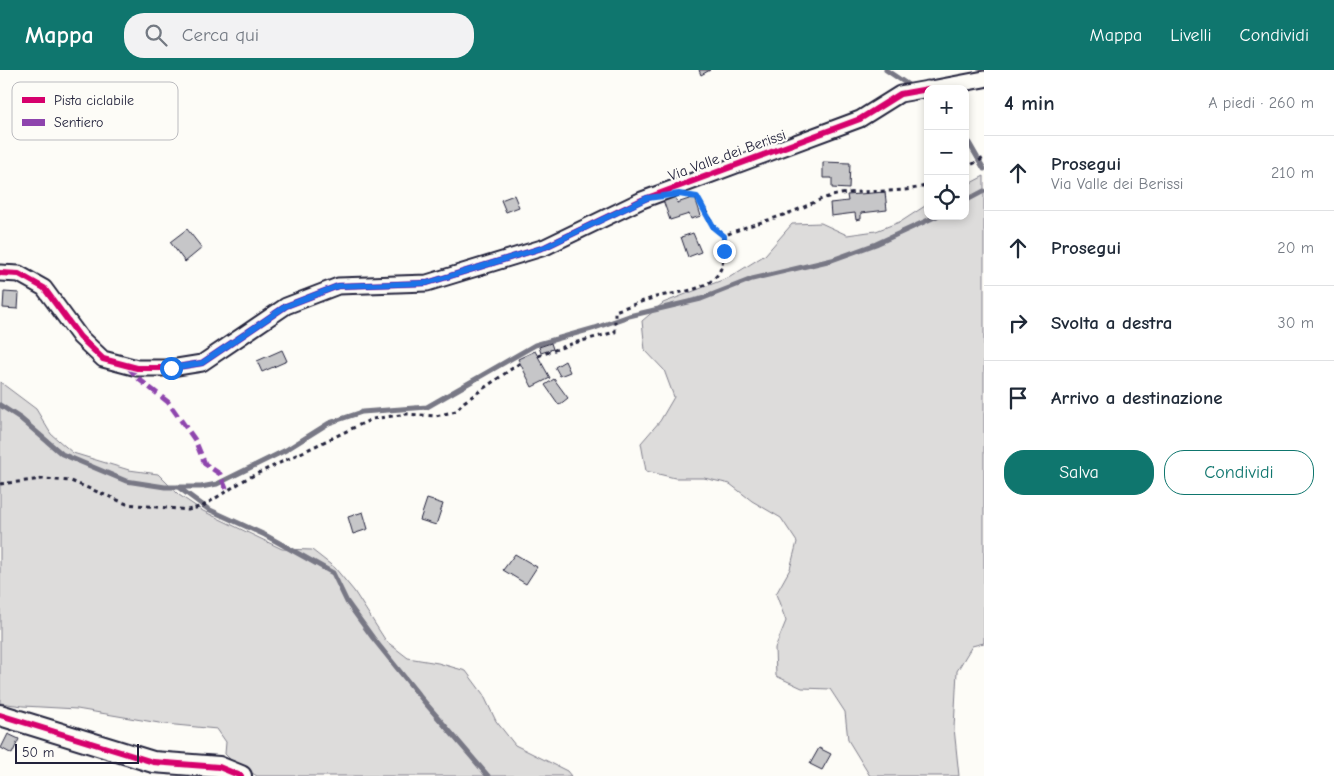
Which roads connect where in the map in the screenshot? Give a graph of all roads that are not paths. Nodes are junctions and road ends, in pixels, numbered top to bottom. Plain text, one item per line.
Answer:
1 (984, 80) edge
2 (954, 85) edge
3 (924, 90) edge
4 (0, 273) edge
5 (0, 715) edge
6 (241, 776) edge

1 - 2 street, Via Valle dei Berissi
3 - 4 street, Via Valle dei Berissi
5 - 6 street

